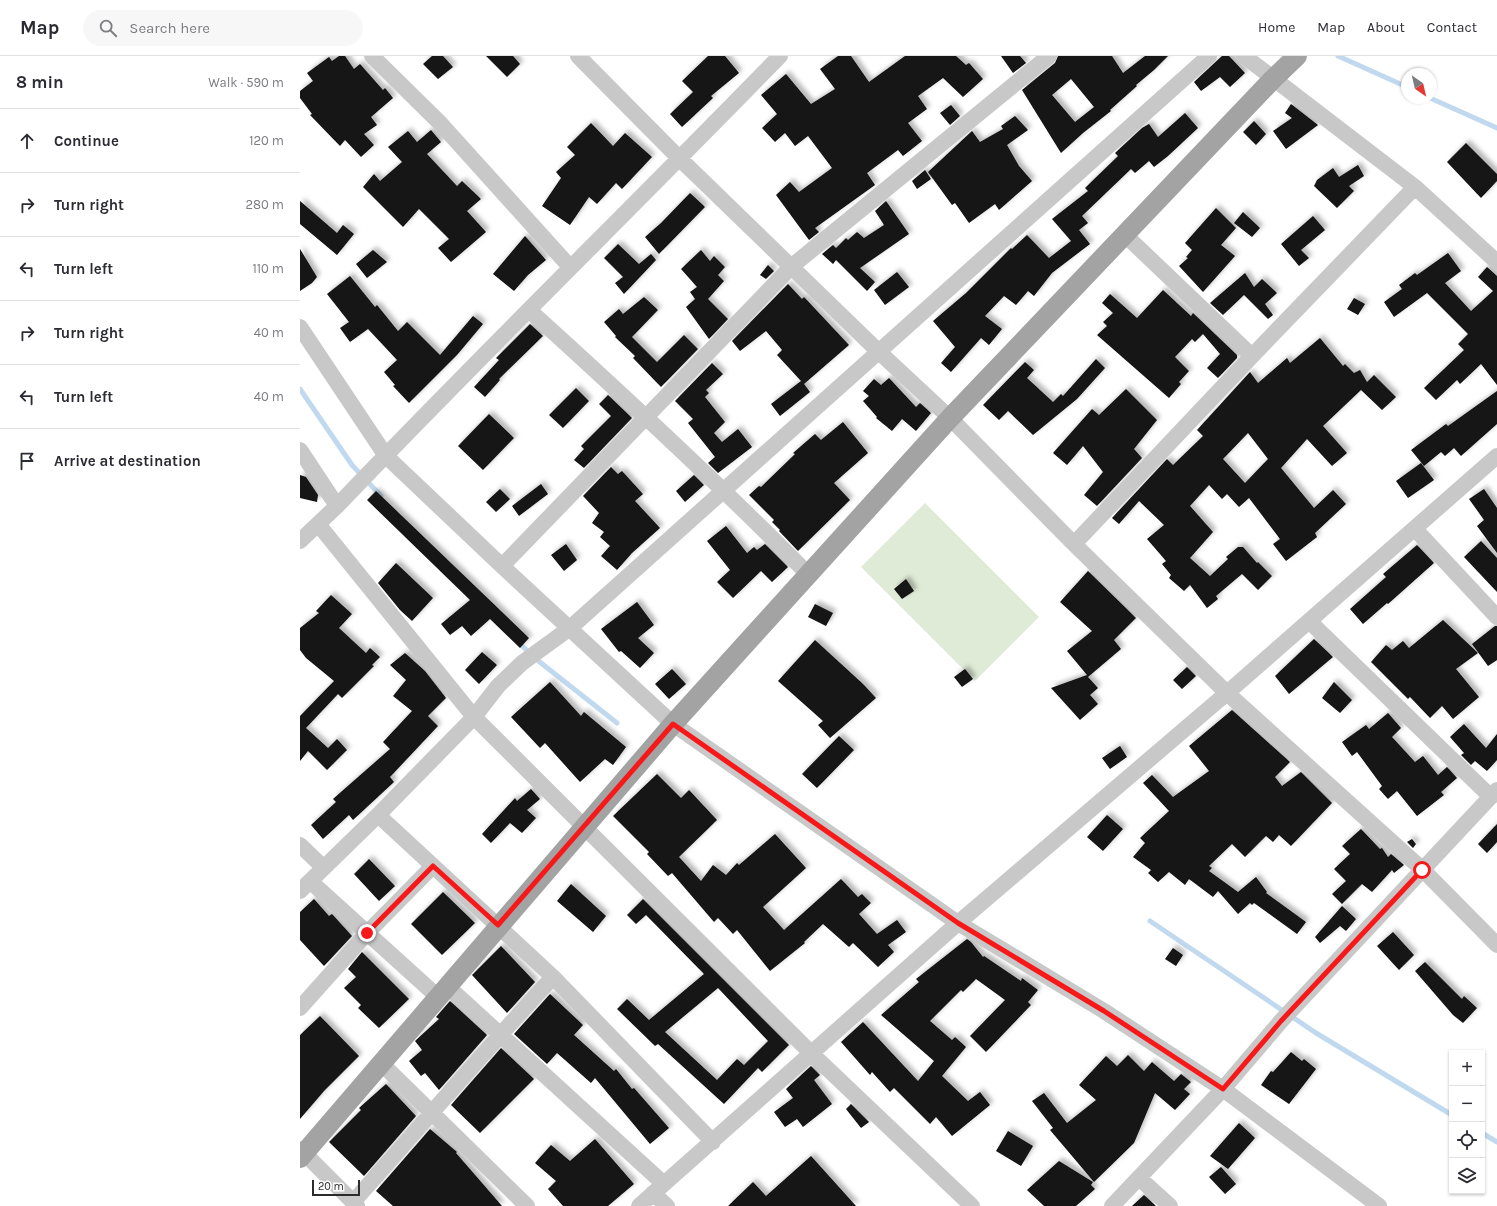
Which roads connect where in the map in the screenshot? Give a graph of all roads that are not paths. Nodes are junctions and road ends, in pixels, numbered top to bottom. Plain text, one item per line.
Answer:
1 (372, 56) edge
2 (578, 56) edge
3 (780, 56) edge
4 (1049, 56) edge
5 (1209, 56) edge
6 (1244, 56) edge
7 (1297, 56) edge
8 (1273, 79) junction
9 (680, 159) junction
10 (1415, 187) junction
11 (1124, 234) junction
12 (1497, 262) edge
13 (792, 266) junction
14 (570, 267) junction
15 (529, 310) junction
16 (300, 327) edge
17 (878, 351) junction
18 (1252, 356) junction
19 (647, 416) junction
20 (950, 418) junction
21 (300, 450) edge
22 (386, 456) junction
23 (1497, 456) edge
24 (724, 490) junction
25 (342, 501) junction
26 (318, 524) junction
27 (1415, 529) junction
28 (300, 541) edge
29 (1074, 544) junction
30 (502, 566) junction
31 (808, 574) junction
32 (1497, 617) edge
33 (1309, 622) junction
34 (570, 628) junction
35 (1227, 693) junction
36 (474, 717) junction
37 (673, 724) junction
38 (1494, 793) edge
39 (378, 815) junction
40 (585, 827) junction
41 (300, 845) edge
42 (433, 866) junction
43 (324, 868) junction
44 (1422, 870) junction
45 (305, 886) edge
46 (958, 923) junction
47 (498, 925) junction
48 (367, 933) junction
49 (1497, 946) edge
50 (553, 976) junction
51 (443, 991) junction
52 (300, 1008) edge
53 (501, 1034) junction
54 (812, 1054) junction
55 (382, 1063) junction
56 (1223, 1089) junction
57 (432, 1114) junction
58 (712, 1142) junction
59 (301, 1154) edge
60 (1139, 1178) junction
61 (658, 1188) junction
62 (355, 1204) edge
63 (527, 1206) edge
64 (639, 1206) edge
65 (667, 1206) edge
66 (972, 1206) edge
67 (1112, 1206) edge
68 (1170, 1206) edge
69 (1379, 1206) edge

1 - 14 street
2 - 9 street
3 - 9 street
4 - 13 street
5 - 17 street
6 - 8 street
7 - 8 main road
8 - 10 street
8 - 11 main road
9 - 13 street
9 - 14 street
10 - 12 street
10 - 18 street
11 - 18 street
11 - 20 main road
13 - 17 street
13 - 19 street
14 - 15 street
15 - 19 street
15 - 22 street
16 - 22 street
17 - 20 street
17 - 24 street
18 - 29 street
19 - 24 street
19 - 30 street
20 - 29 street
20 - 31 main road
21 - 25 street
22 - 25 street
22 - 30 street
23 - 27 street
24 - 31 street
24 - 34 street
25 - 26 street
26 - 28 street
26 - 36 street
27 - 32 street
27 - 33 street
29 - 35 street
30 - 34 street
31 - 37 main road
33 - 35 street
33 - 38 street
34 - 36 street
34 - 37 street
35 - 44 street
35 - 46 street
36 - 39 street
36 - 40 street
37 - 40 main road
37 - 46 street
38 - 44 street
39 - 42 street
39 - 43 street
40 - 47 main road
40 - 54 street
41 - 43 street
42 - 47 street
42 - 48 street
43 - 45 street
44 - 49 street
44 - 56 street
45 - 48 street
46 - 54 street
46 - 56 street
47 - 50 street
47 - 51 main road
48 - 51 street
48 - 52 street
50 - 53 street
50 - 58 street
51 - 53 street
51 - 55 main road
53 - 57 street
53 - 61 street
54 - 58 street
54 - 66 street
55 - 57 street
55 - 59 main road
56 - 60 street
56 - 69 street
57 - 62 street
57 - 63 street
58 - 61 street
59 - 62 street
60 - 67 street
60 - 68 street
61 - 64 street
61 - 65 street

